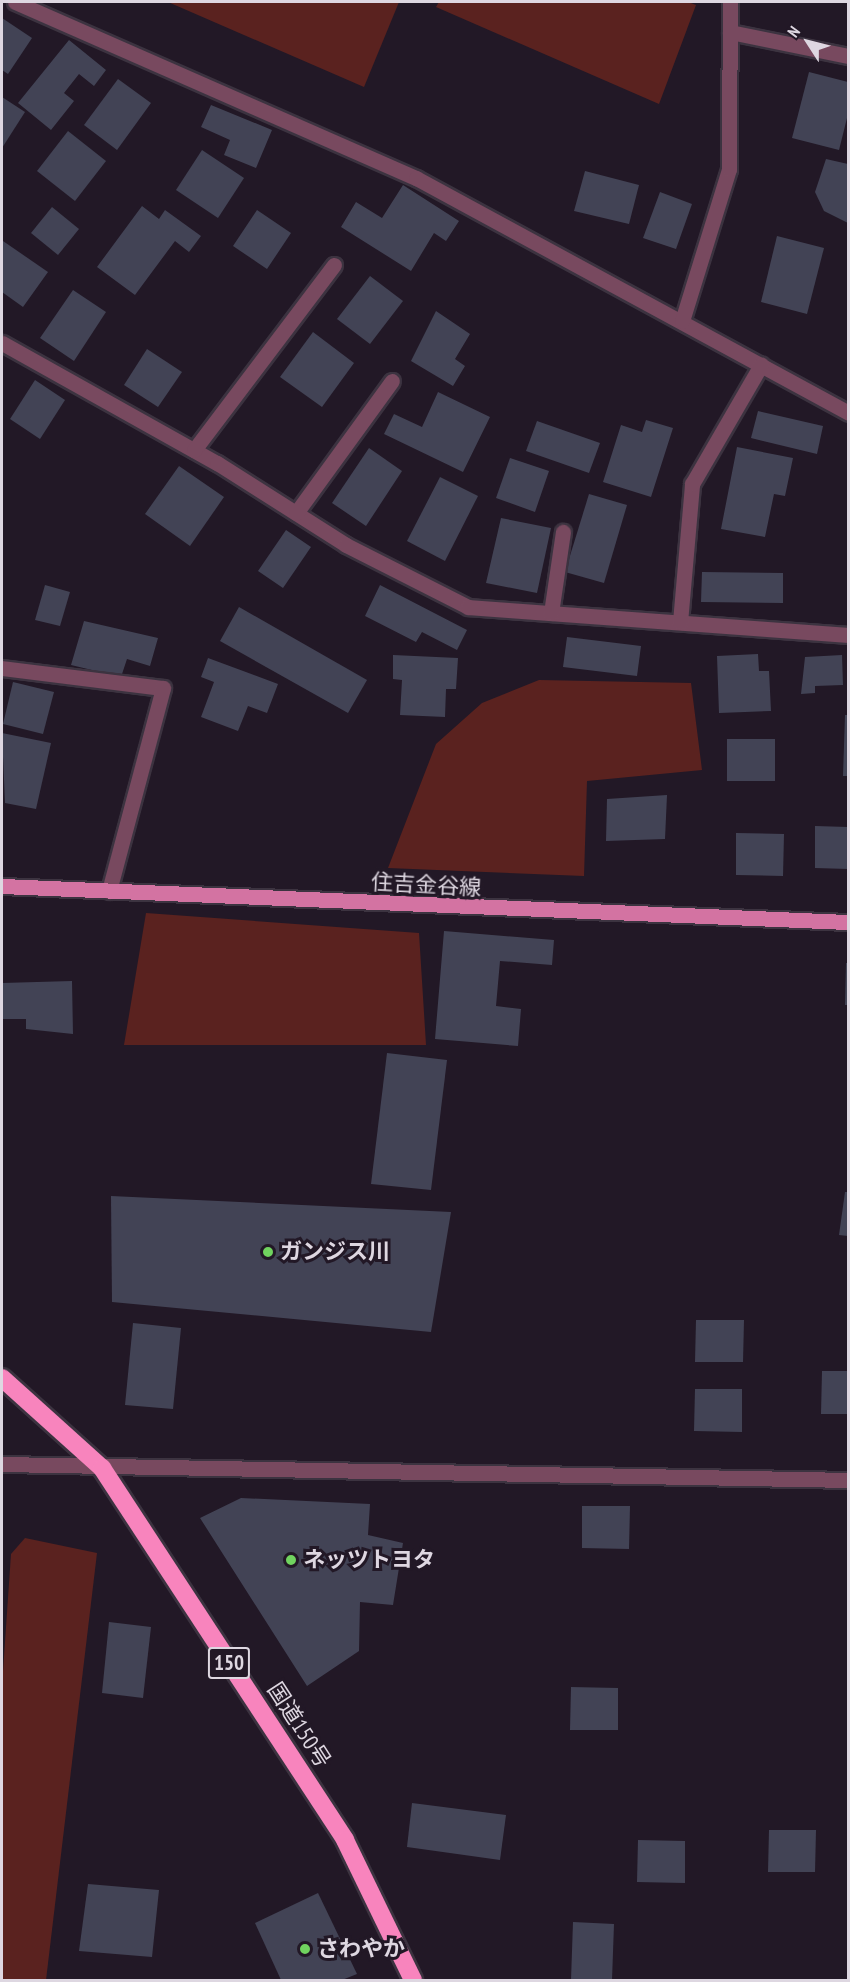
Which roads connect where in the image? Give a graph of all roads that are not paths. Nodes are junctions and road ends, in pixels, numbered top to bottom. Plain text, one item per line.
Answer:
1 (15, 2) edge
2 (730, 2) edge
3 (730, 32) junction
4 (849, 56) edge
5 (334, 265) dead end
6 (682, 321) junction
7 (2, 343) edge
8 (761, 365) junction
9 (392, 381) dead end
10 (849, 413) edge
11 (194, 450) junction
12 (296, 513) junction
13 (562, 531) dead end
14 (551, 613) junction
15 (680, 622) junction
16 (849, 635) edge
17 (2, 668) edge
18 (2, 886) edge
19 (109, 891) junction
20 (849, 922) edge
21 (2, 1378) edge
22 (2, 1464) edge
23 (102, 1468) junction
24 (849, 1480) edge
25 (413, 1980) edge

1 - 6 street
2 - 3 street
3 - 4 street
3 - 6 street
5 - 11 street
6 - 8 street
7 - 11 street
8 - 10 street
8 - 15 street
9 - 12 street
11 - 12 street
12 - 14 street
13 - 14 street
14 - 15 street
15 - 16 street
17 - 19 street
18 - 19 main road, 住吉金谷線
19 - 20 main road, 住吉金谷線
21 - 23 highway, 国道150号 / 150
22 - 23 street
23 - 24 street
23 - 25 highway, 国道150号 / 150

